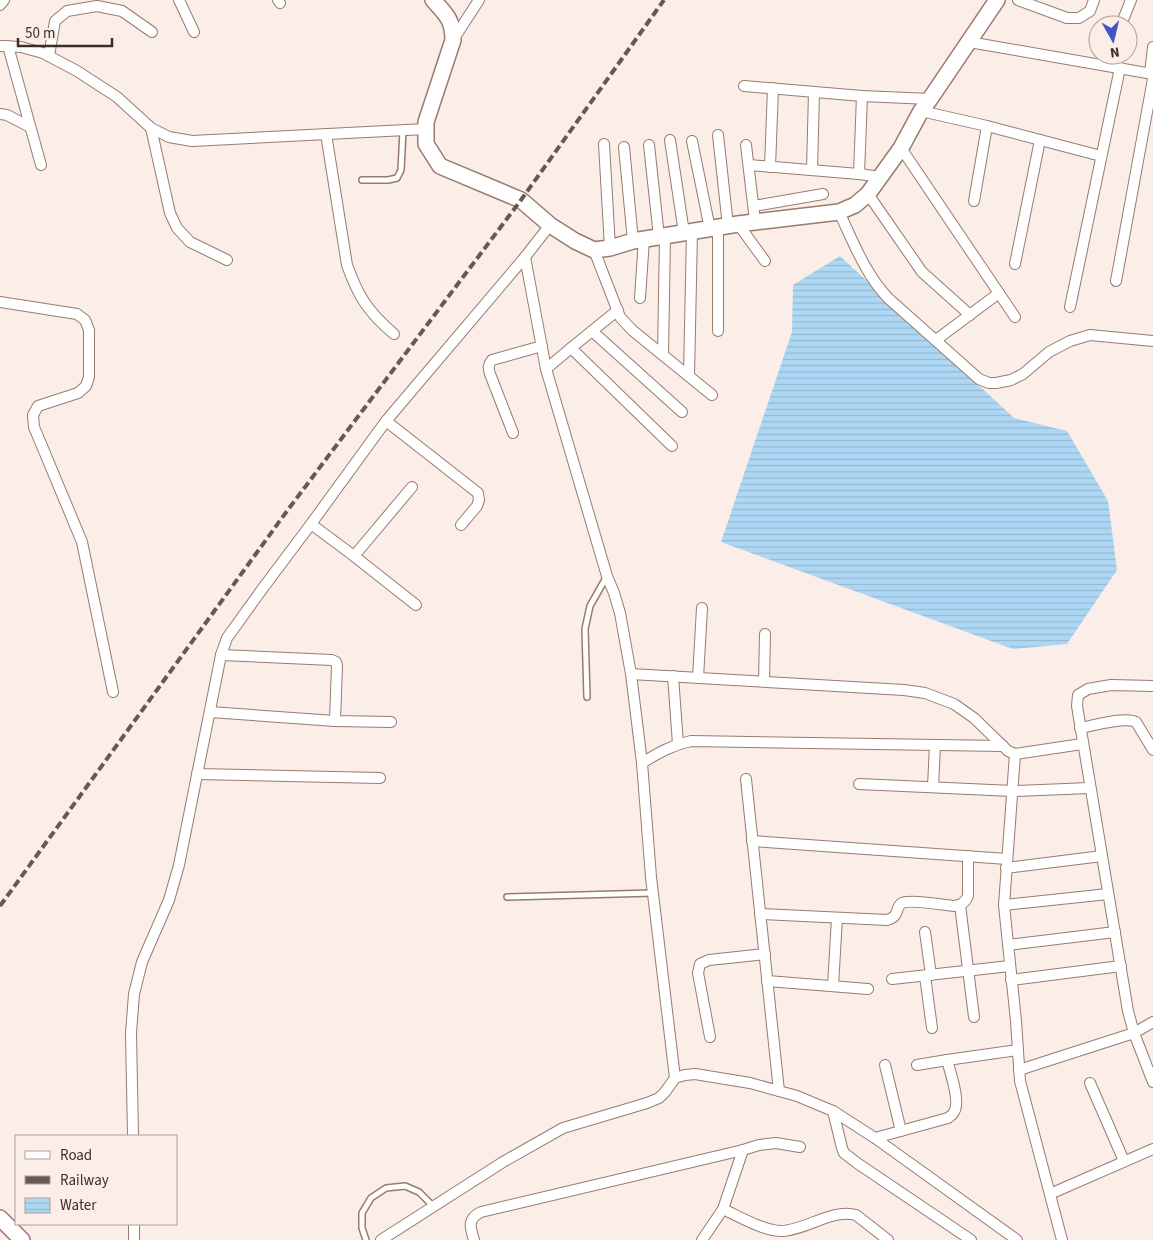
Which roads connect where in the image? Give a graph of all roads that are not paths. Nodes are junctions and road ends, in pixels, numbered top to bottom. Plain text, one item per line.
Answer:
1 (4, 0) edge
2 (179, 0) edge
3 (433, 0) edge
4 (479, 0) edge
5 (997, 0) edge
6 (1018, 0) edge
7 (1094, 0) edge
8 (1131, 0) edge
9 (0, 5) edge
10 (1125, 15) edge
11 (152, 32) dead end
12 (194, 32) dead end
13 (453, 40) junction
14 (969, 42) junction
15 (4, 46) edge
16 (1153, 46) edge
17 (49, 56) junction
18 (1088, 58) edge
19 (1115, 65) edge
20 (1120, 68) junction
21 (1152, 75) edge
22 (744, 86) dead end
23 (773, 88) junction
24 (814, 92) junction
25 (862, 96) junction
26 (926, 105) junction
27 (0, 114) edge
28 (987, 126) junction
29 (30, 127) junction
30 (151, 128) junction
31 (426, 129) junction
32 (403, 130) junction
33 (326, 134) junction
34 (718, 135) dead end
35 (670, 140) dead end
36 (1040, 140) junction
37 (692, 141) dead end
38 (604, 144) dead end
39 (649, 145) dead end
40 (746, 145) dead end
41 (624, 147) dead end
42 (901, 148) junction
43 (1101, 156) junction
44 (41, 165) dead end
45 (749, 165) junction
46 (770, 167) junction
47 (812, 170) junction
48 (860, 174) junction
49 (881, 177) junction
50 (362, 180) dead end
51 (823, 194) dead end
52 (868, 194) junction
53 (974, 201) dead end
54 (839, 212) junction
55 (754, 214) junction
56 (550, 225) junction
57 (723, 226) junction
58 (688, 232) junction
59 (662, 236) junction
60 (638, 240) junction
61 (610, 248) junction
62 (594, 250) junction
63 (525, 257) junction
64 (227, 260) dead end
65 (765, 261) dead end
66 (1015, 264) dead end
67 (1116, 281) dead end
68 (999, 293) junction
69 (640, 298) dead end
70 (0, 302) edge
71 (1070, 307) dead end
72 (618, 310) junction
73 (970, 315) junction
74 (1015, 317) dead end
75 (592, 331) junction
76 (718, 331) dead end
77 (394, 334) dead end
78 (936, 340) junction
79 (1153, 342) edge
80 (542, 346) junction
81 (571, 348) junction
82 (663, 355) junction
83 (546, 369) junction
84 (688, 376) junction
85 (712, 395) dead end
86 (682, 412) dead end
87 (386, 421) junction
88 (514, 433) dead end
89 (672, 446) dead end
90 (412, 488) dead end
91 (311, 524) junction
92 (461, 525) dead end
93 (354, 556) junction
94 (607, 576) junction
95 (416, 605) dead end
96 (702, 608) dead end
97 (765, 634) dead end
98 (221, 655) junction
99 (631, 674) junction
100 (672, 676) junction
101 (698, 678) junction
102 (764, 682) junction
103 (1153, 686) edge
104 (113, 692) dead end
105 (587, 696) dead end
106 (210, 712) junction
107 (336, 721) junction
108 (391, 722) dead end
109 (1080, 728) junction
110 (678, 744) junction
111 (1082, 744) junction
112 (935, 745) junction
113 (1003, 746) junction
114 (1153, 750) edge
115 (1016, 754) junction
116 (642, 763) junction
117 (197, 774) junction
118 (380, 778) dead end
119 (746, 779) dead end
120 (859, 784) dead end
121 (933, 788) junction
122 (1090, 788) junction
123 (1012, 791) junction
124 (752, 841) junction
125 (968, 856) junction
126 (1102, 856) junction
127 (1007, 864) junction
128 (653, 893) junction
129 (1108, 894) junction
130 (508, 897) dead end
131 (960, 905) junction
132 (1004, 905) junction
133 (760, 914) junction
134 (837, 918) junction
135 (925, 932) dead end
136 (1115, 932) junction
137 (1008, 946) junction
138 (765, 954) junction
139 (1010, 966) junction
140 (1121, 966) junction
141 (968, 971) junction
142 (928, 975) junction
143 (892, 979) dead end
144 (1011, 980) junction
145 (768, 981) junction
146 (833, 986) junction
147 (868, 989) dead end
148 (974, 1017) dead end
149 (1153, 1022) edge
150 (932, 1028) dead end
151 (1134, 1033) junction
152 (710, 1037) dead end
153 (1018, 1050) junction
154 (947, 1060) junction
155 (885, 1065) dead end
156 (917, 1065) dead end
157 (1019, 1070) junction
158 (675, 1078) junction
159 (1153, 1082) edge
160 (1090, 1083) dead end
161 (780, 1091) junction
162 (833, 1112) junction
163 (901, 1131) junction
164 (133, 1135) edge
165 (875, 1138) junction
166 (800, 1147) dead end
167 (1153, 1149) edge
168 (743, 1150) junction
169 (1124, 1161) junction
170 (1050, 1194) junction
171 (433, 1206) junction
172 (723, 1209) junction
173 (0, 1218) edge
174 (134, 1225) edge
175 (396, 1235) edge
176 (22, 1240) edge
177 (134, 1240) edge
178 (366, 1240) edge
179 (382, 1240) edge
180 (474, 1240) edge
181 (702, 1240) edge
182 (888, 1240) edge
183 (971, 1240) edge
184 (1017, 1240) edge
185 (1062, 1240) edge

1 - 9 street
2 - 12 street
3 - 13 street
4 - 13 street
5 - 14 street
6 - 7 street
8 - 10 street
11 - 17 street
13 - 31 street
14 - 18 street
14 - 26 street
15 - 17 street
15 - 29 street
16 - 21 street
17 - 30 street
19 - 20 street
20 - 21 street
20 - 43 street
21 - 67 street
22 - 23 street
23 - 24 street
23 - 46 street
24 - 25 street
24 - 47 street
25 - 26 street
25 - 48 street
26 - 28 street
26 - 42 street
27 - 29 street
28 - 36 street
28 - 53 street
29 - 44 street
30 - 33 street
30 - 64 street
31 - 32 street
31 - 56 street
32 - 33 street
32 - 50 lane
33 - 77 street
34 - 57 street
35 - 58 street
36 - 43 street
36 - 66 street
37 - 57 street
38 - 61 street
39 - 59 street
40 - 45 street
41 - 60 street
42 - 49 street
42 - 68 street
43 - 71 street
45 - 46 street
45 - 55 street
46 - 47 street
47 - 48 street
48 - 49 street
49 - 52 street
51 - 55 street
52 - 54 street
52 - 73 street
54 - 55 street
54 - 78 street
55 - 57 street
56 - 62 street
56 - 63 street
57 - 58 street
57 - 65 street
57 - 76 street
58 - 59 street
58 - 84 street
59 - 60 street
59 - 82 street
60 - 61 street
60 - 69 street
61 - 62 street
62 - 72 street
63 - 80 street
63 - 87 street
68 - 73 street
68 - 74 street
70 - 104 street
72 - 75 street
72 - 82 street
73 - 78 street
75 - 81 street
75 - 86 street
78 - 79 street
80 - 83 street
80 - 88 street
81 - 83 street
81 - 89 street
82 - 84 street
83 - 94 street
84 - 85 street
87 - 91 street
87 - 92 street
90 - 93 street
91 - 93 street
91 - 98 street
93 - 95 street
94 - 99 street
94 - 105 lane
96 - 101 street
97 - 102 street
98 - 106 street
98 - 107 street
99 - 100 street
99 - 116 street
100 - 101 street
100 - 110 street
101 - 102 street
102 - 113 street
103 - 109 street
106 - 107 street
106 - 117 street
107 - 108 street
109 - 111 street
109 - 114 street
110 - 112 street
110 - 116 street
111 - 115 street
111 - 122 street
112 - 113 street
112 - 121 street
113 - 115 street
115 - 123 street
116 - 128 street
117 - 118 street
117 - 164 street
119 - 124 street
120 - 121 street
121 - 123 street
122 - 123 street
122 - 126 street
123 - 127 street
124 - 125 street
124 - 133 street
125 - 127 street
125 - 131 street
126 - 127 street
126 - 129 street
127 - 132 street
128 - 130 lane
128 - 158 street
129 - 132 street
129 - 136 street
131 - 134 street
131 - 141 street
132 - 137 street
133 - 134 street
133 - 138 street
134 - 146 street
135 - 142 street
136 - 137 street
136 - 140 street
137 - 139 street
138 - 145 street
138 - 152 street
139 - 141 street
139 - 144 street
140 - 144 street
140 - 151 street
141 - 142 street
141 - 148 street
142 - 143 street
142 - 150 street
144 - 153 street
145 - 146 street
145 - 161 street
146 - 147 street
149 - 151 street
151 - 157 street
151 - 159 street
153 - 154 street
153 - 157 street
154 - 156 street
154 - 163 street
155 - 163 street
157 - 170 street
158 - 161 street
158 - 171 street
160 - 169 street
161 - 162 street
162 - 165 street
162 - 183 street
163 - 165 street
165 - 184 street
166 - 168 street
167 - 169 street
168 - 172 street
168 - 180 street
169 - 170 street
170 - 185 street
171 - 175 street
171 - 178 lane
172 - 181 street
172 - 182 street
173 - 176 street
174 - 177 street
175 - 179 street

